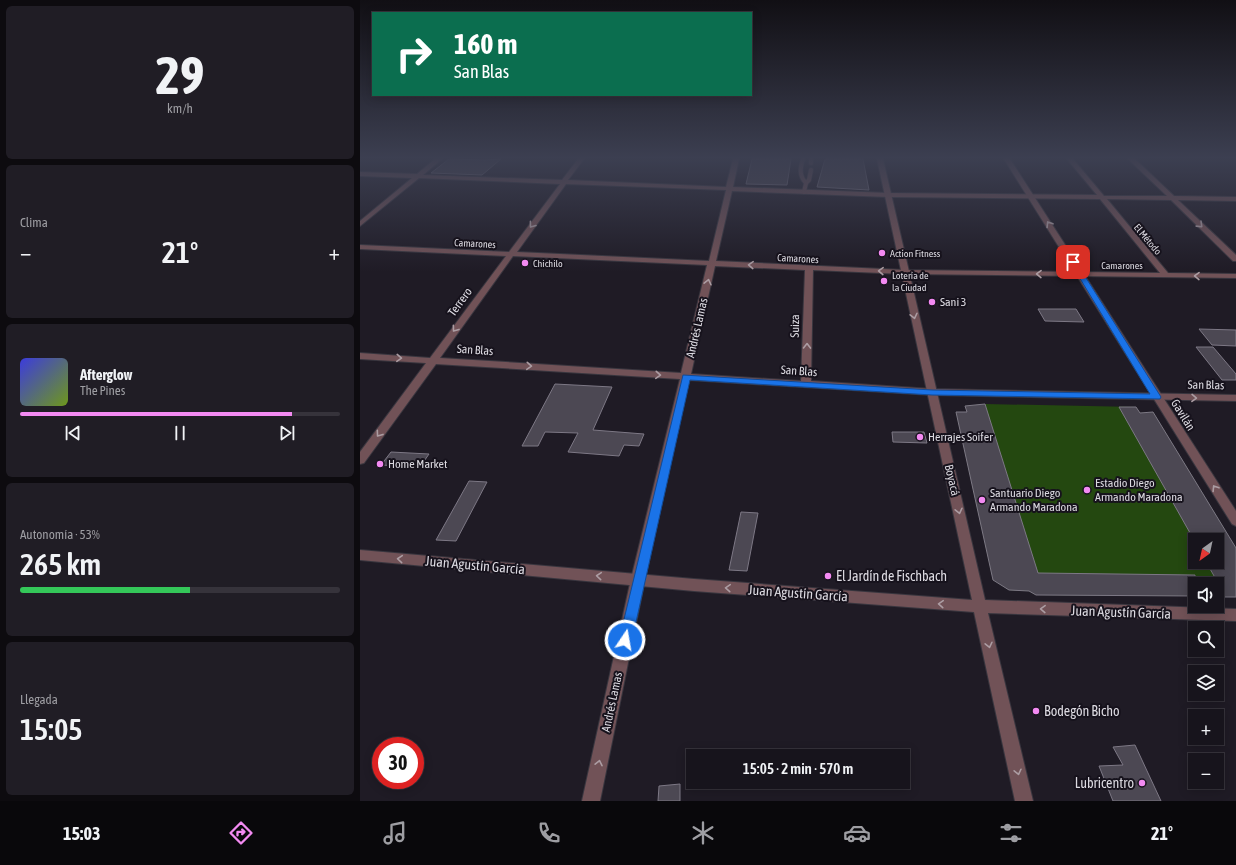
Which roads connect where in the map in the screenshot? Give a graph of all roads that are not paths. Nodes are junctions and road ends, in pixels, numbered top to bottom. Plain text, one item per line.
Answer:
1 (393, 196) edge
2 (553, 196) edge
3 (728, 196) edge
4 (888, 196) edge
5 (987, 196) edge
6 (1171, 196) edge
7 (1032, 197) junction
8 (1101, 198) junction
9 (1174, 199) junction
10 (1236, 199) edge
11 (360, 224) edge
12 (360, 247) edge
13 (510, 255) junction
14 (1236, 259) edge
15 (712, 263) junction
16 (809, 268) junction
17 (904, 272) junction
18 (1081, 275) junction
19 (1166, 275) junction
20 (1236, 276) edge
21 (360, 356) edge
22 (433, 360) junction
23 (686, 377) junction
24 (806, 385) junction
25 (932, 392) junction
26 (1157, 397) junction
27 (1236, 398) edge
28 (360, 460) edge
29 (1236, 521) edge
30 (360, 555) edge
31 (638, 579) junction
32 (980, 607) junction
33 (1236, 616) edge
34 (591, 801) edge
35 (1024, 801) edge

1 - 11 street
2 -> 13 street, Terrero
3 - 15 street, Andrés Lamas
4 - 17 street, Boyacá
5 - 7 street
6 - 9 street
7 - 8 street
18 -> 7 street, Gavilán
8 - 9 street
8 - 19 street, El Método
9 - 10 street
9 -> 14 street
12 - 13 street, Camarones
13 - 15 street, Camarones
13 -> 22 street, Terrero
16 -> 15 street, Camarones
23 -> 15 street, Andrés Lamas
17 -> 16 street, Camarones
24 -> 16 street, Suiza
18 -> 17 street, Camarones
17 -> 25 street, Boyacá
18 - 19 street, Camarones
18 - 26 street, Gavilán
20 -> 19 street, Camarones
21 -> 22 street, San Blas
22 -> 23 street, San Blas
22 -> 28 street, Terrero
23 - 24 street, San Blas
23 - 31 street, Andrés Lamas
24 - 25 street, San Blas
25 - 26 street, San Blas
25 -> 32 street, Boyacá
26 -> 27 street, San Blas
29 -> 26 street, Gavilán
31 -> 30 street, Juan Agustín García
32 -> 31 street, Juan Agustín García
34 -> 31 street, Andrés Lamas
33 -> 32 street, Juan Agustín García
32 -> 35 street, Boyacá

